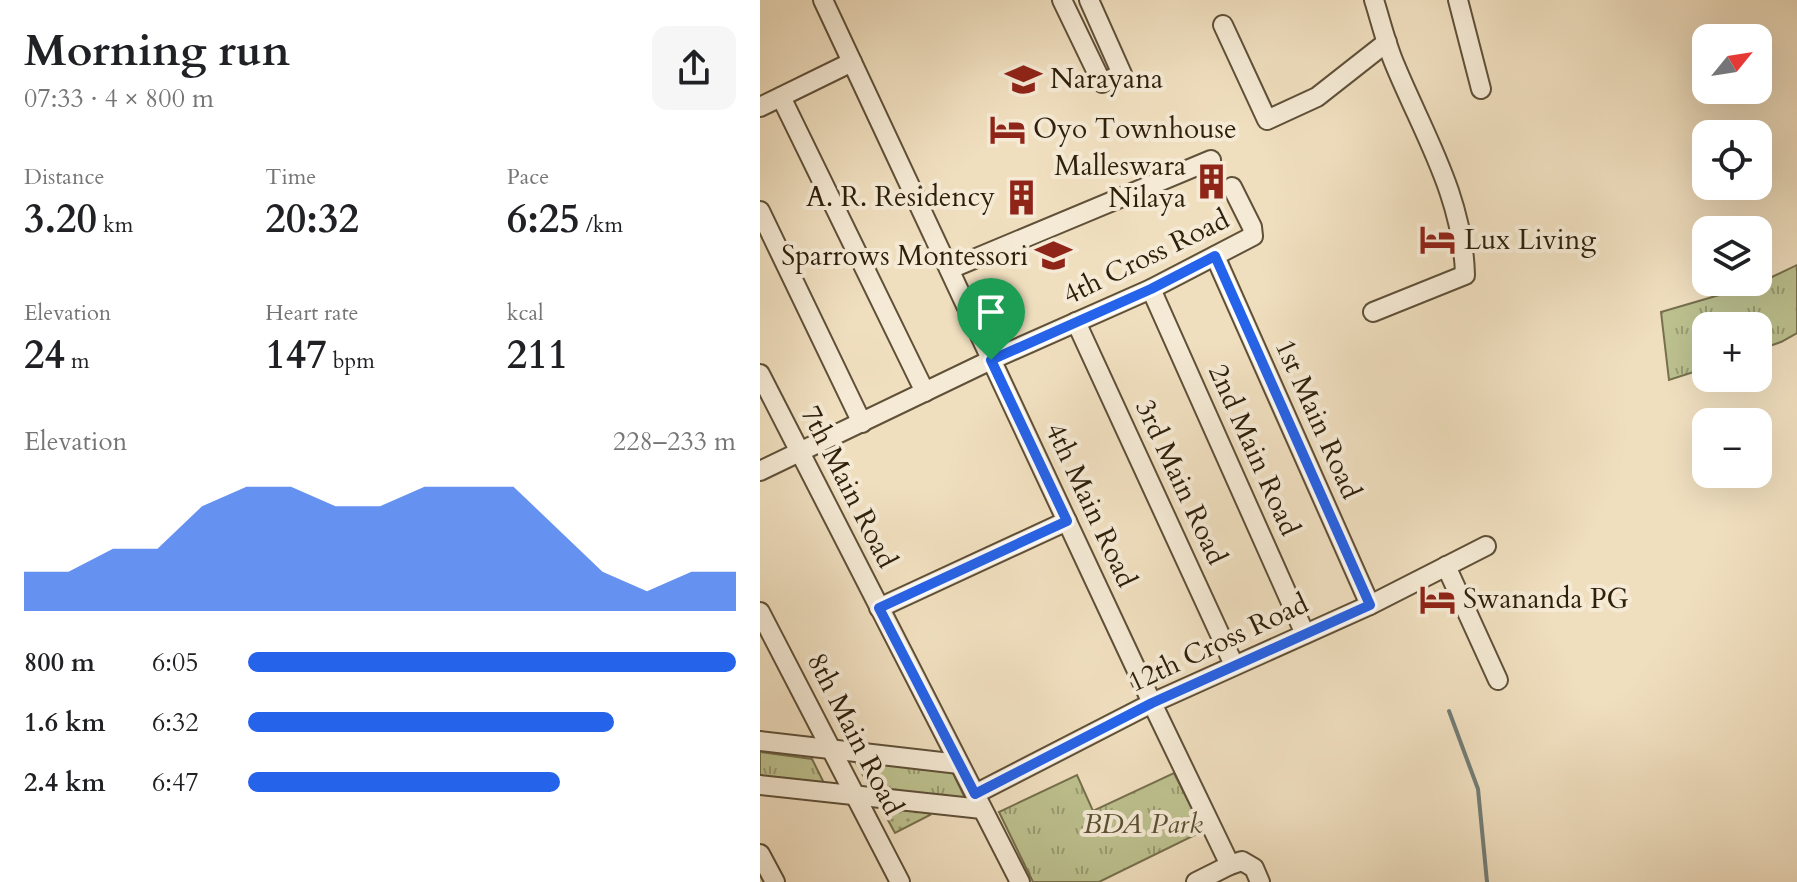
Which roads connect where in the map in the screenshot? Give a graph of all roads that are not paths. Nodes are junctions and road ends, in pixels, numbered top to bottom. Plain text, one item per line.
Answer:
1 (823, 0) edge
2 (1062, 0) edge
3 (1089, 0) edge
4 (1374, 0) edge
5 (1458, 0) edge
6 (1223, 25) dead end
7 (1387, 42) junction
8 (852, 62) junction
9 (1481, 89) dead end
10 (781, 97) junction
11 (760, 107) edge
12 (1211, 160) dead end
13 (1232, 187) dead end
14 (760, 211) edge
15 (1215, 256) junction
16 (950, 269) junction
17 (1151, 289) junction
18 (1373, 312) dead end
19 (1076, 322) junction
20 (991, 360) junction
21 (760, 374) edge
22 (925, 392) junction
23 (862, 423) junction
24 (800, 452) junction
25 (760, 471) edge
26 (1067, 521) junction
27 (1486, 546) dead end
28 (1448, 570) junction
29 (1370, 605) junction
30 (879, 608) junction
31 (760, 612) edge
32 (1305, 634) junction
33 (766, 636) edge
34 (1234, 665) junction
35 (1498, 680) dead end
36 (1152, 703) junction
37 (760, 741) edge
38 (832, 750) junction
39 (959, 764) junction
40 (760, 785) edge
41 (855, 795) junction
42 (978, 801) junction
43 (760, 854) edge
44 (1230, 865) junction
45 (775, 882) edge
46 (900, 882) edge
47 (1020, 882) edge
48 (1196, 882) edge
49 (1260, 882) edge

1 - 8 street, 4th Main Road
2 - 3 street
4 - 7 street
5 - 9 street
6 - 7 street
7 - 18 street
8 - 10 street
8 - 16 street, 4th Main Road
10 - 11 street
10 - 22 street
12 - 16 street
13 - 15 street, 4th Cross Road
14 - 23 street
15 - 17 street, 4th Cross Road
15 - 29 street, 1st Main Road
16 - 20 street, 4th Main Road
17 - 19 street, 4th Cross Road
17 - 32 street, 2nd Main Road
19 - 20 street, 4th Cross Road
19 - 34 street, 3rd Main Road
20 - 22 street, 4th Cross Road
20 - 26 street, 4th Main Road
21 - 24 street, 7th Main Road
22 - 23 street, 4th Cross Road
23 - 24 street, 4th Cross Road
24 - 25 street, 4th Cross Road
24 - 30 street, 7th Main Road
26 - 30 street
26 - 36 street, 4th Main Road
27 - 28 street, 12th Cross Road
28 - 29 street, 12th Cross Road
28 - 35 street
29 - 32 street, 12th Cross Road
30 - 39 street, 7th Main Road
31 - 33 street, 8th Main Road
32 - 34 street, 12th Cross Road
33 - 38 street, 8th Main Road
34 - 36 street, 12th Cross Road
36 - 42 street, 12th Cross Road
36 - 44 street, 4th Main Road
37 - 38 street
38 - 39 street
38 - 41 street, 8th Main Road
39 - 42 street, 7th Main Road
40 - 41 street
41 - 42 street
41 - 46 street, 8th Main Road
42 - 47 street, 7th Main Road
43 - 45 street
44 - 48 street
44 - 49 street

